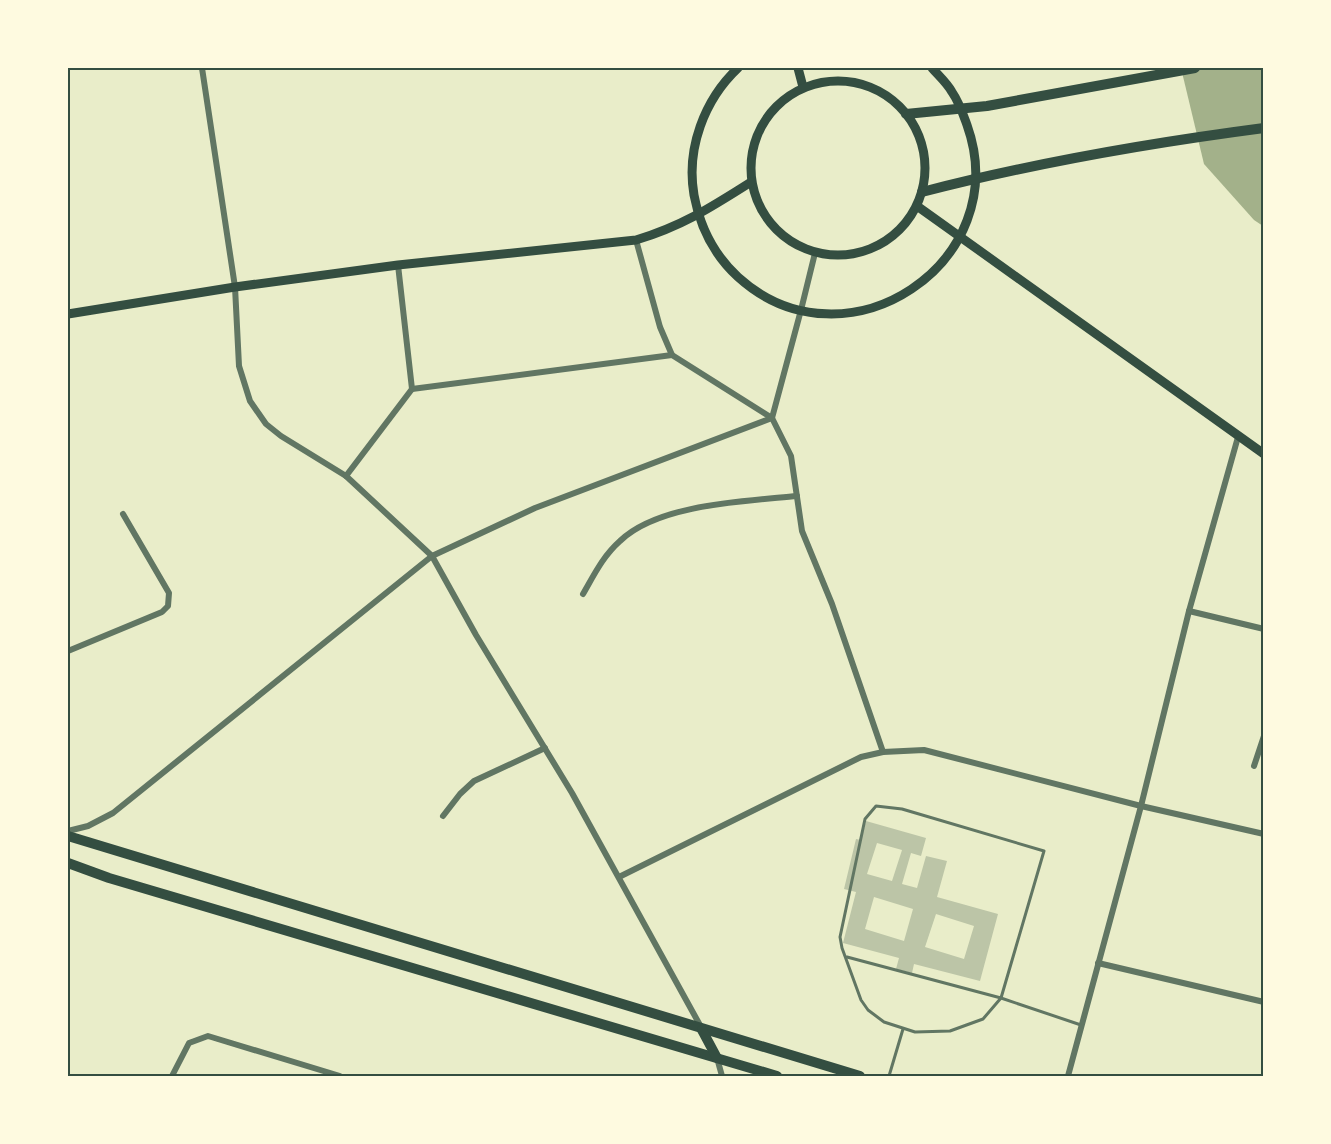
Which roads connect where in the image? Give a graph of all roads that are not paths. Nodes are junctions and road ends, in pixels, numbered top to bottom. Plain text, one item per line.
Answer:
1 (202, 68) edge
2 (738, 68) edge
3 (798, 68) edge
4 (932, 68) edge
5 (1195, 68) edge
6 (803, 87) junction
7 (961, 109) junction
8 (906, 114) junction
9 (1263, 128) edge
10 (976, 178) junction
11 (751, 182) junction
12 (922, 192) junction
13 (916, 206) junction
14 (698, 216) junction
15 (960, 238) junction
16 (636, 240) junction
17 (815, 253) junction
18 (398, 265) junction
19 (235, 287) junction
20 (801, 310) junction
21 (68, 314) edge
22 (672, 355) junction
23 (412, 389) junction
24 (772, 418) junction
25 (1238, 437) junction
26 (1263, 454) edge
27 (346, 476) junction
28 (797, 496) junction
29 (123, 514) dead end
30 (432, 556) junction
31 (583, 594) dead end
32 (1188, 611) junction
33 (1263, 629) edge
34 (68, 651) edge
35 (1263, 736) edge
36 (545, 748) junction
37 (884, 752) junction
38 (1254, 766) dead end
39 (1141, 806) junction
40 (443, 816) dead end
41 (68, 831) edge
42 (1263, 834) edge
43 (68, 836) edge
44 (68, 863) edge
45 (619, 877) junction
46 (846, 957) junction
47 (1098, 963) junction
48 (1001, 998) junction
49 (1263, 1002) edge
50 (1082, 1025) junction
51 (903, 1029) junction
52 (702, 1030) junction
53 (717, 1058) junction
54 (172, 1077) edge
55 (340, 1077) edge
56 (722, 1077) edge
57 (777, 1077) edge
58 (860, 1077) edge
59 (889, 1077) edge
60 (1068, 1077) edge

1 - 19 street
2 - 14 main road
3 - 6 main road
4 - 7 main road
5 - 7 main road
6 - 8 main road
6 - 11 main road
7 - 8 main road
7 - 10 main road
8 - 12 main road
9 - 10 main road
10 - 12 main road
10 - 15 main road
11 - 14 main road
11 - 17 main road
12 - 13 main road
13 - 15 main road
13 - 17 main road
14 - 16 main road
14 - 20 main road
15 - 20 main road
15 - 25 main road
16 - 18 main road
16 - 22 street
17 - 20 street
18 - 19 main road
18 - 23 street
19 - 21 main road
19 - 27 street
20 - 24 street
22 - 23 street
22 - 24 street
23 - 27 street
24 - 28 street
24 - 30 street
25 - 26 main road
25 - 32 street
27 - 30 street
28 - 31 street
28 - 37 street
29 - 34 street
30 - 36 street
30 - 41 street
32 - 33 street
32 - 39 street
35 - 38 street
36 - 40 street
36 - 45 street
37 - 39 street
37 - 45 street
39 - 42 street
39 - 47 street
43 - 52 main road
44 - 53 main road
45 - 52 street
46 - 48 lane
46 - 48 lane
46 - 51 lane
47 - 49 street
47 - 50 street
48 - 50 lane
48 - 51 lane
50 - 60 street
51 - 59 lane
52 - 53 main road
52 - 58 main road
53 - 56 street
53 - 57 main road
54 - 55 street

